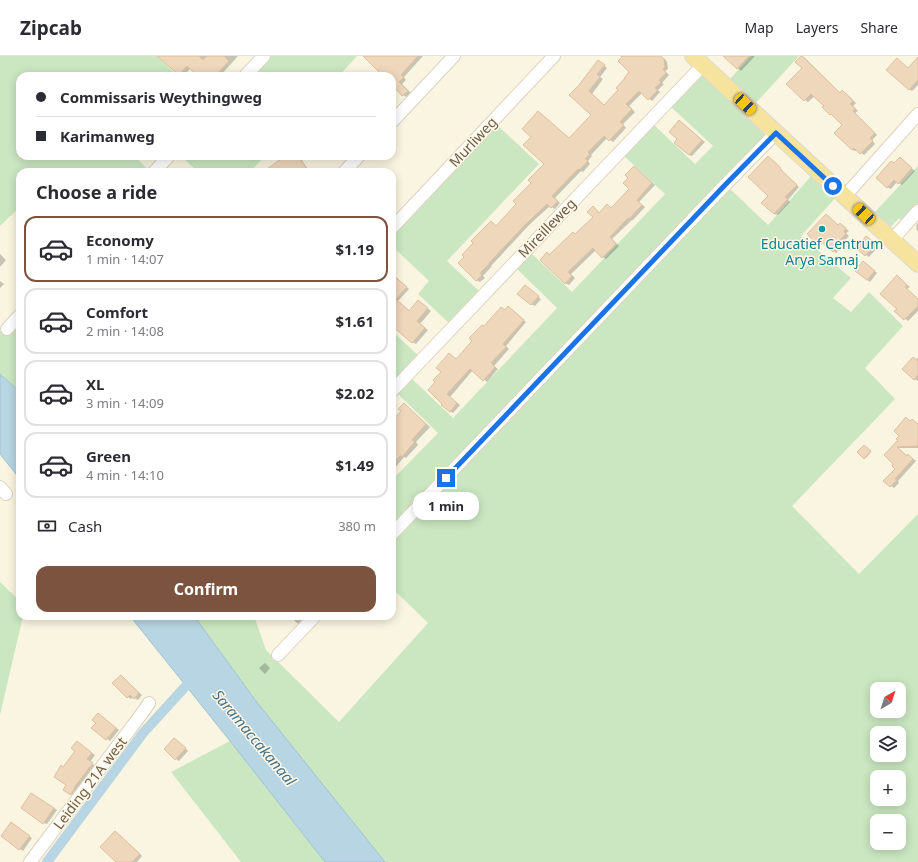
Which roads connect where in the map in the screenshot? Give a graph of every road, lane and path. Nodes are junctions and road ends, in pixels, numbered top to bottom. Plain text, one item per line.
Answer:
1 (264, 56) edge
2 (454, 56) edge
3 (554, 56) edge
4 (698, 60) edge
5 (249, 72) edge
6 (918, 114) edge
7 (396, 118) edge
8 (776, 133) junction
9 (165, 160) edge
10 (355, 160) edge
11 (158, 168) edge
12 (348, 168) edge
13 (845, 196) junction
14 (918, 211) edge
15 (396, 224) edge
16 (892, 240) junction
17 (918, 264) edge
18 (16, 319) edge
19 (7, 329) dead end
20 (396, 387) edge
21 (396, 530) edge
22 (311, 620) edge
23 (278, 655) dead end
24 (149, 703) dead end
25 (30, 862) edge

1 - 5 street
2 - 7 street
3 - 15 street, Murliweg
4 - 8 main road
4 - 20 street, Mireilleweg
6 - 13 street
8 - 13 main road
8 - 21 street
9 - 11 street
10 - 12 street
13 - 16 main road
14 - 16 street
16 - 17 main road
18 - 19 street
22 - 23 street
24 - 25 street, Leiding 21A west

